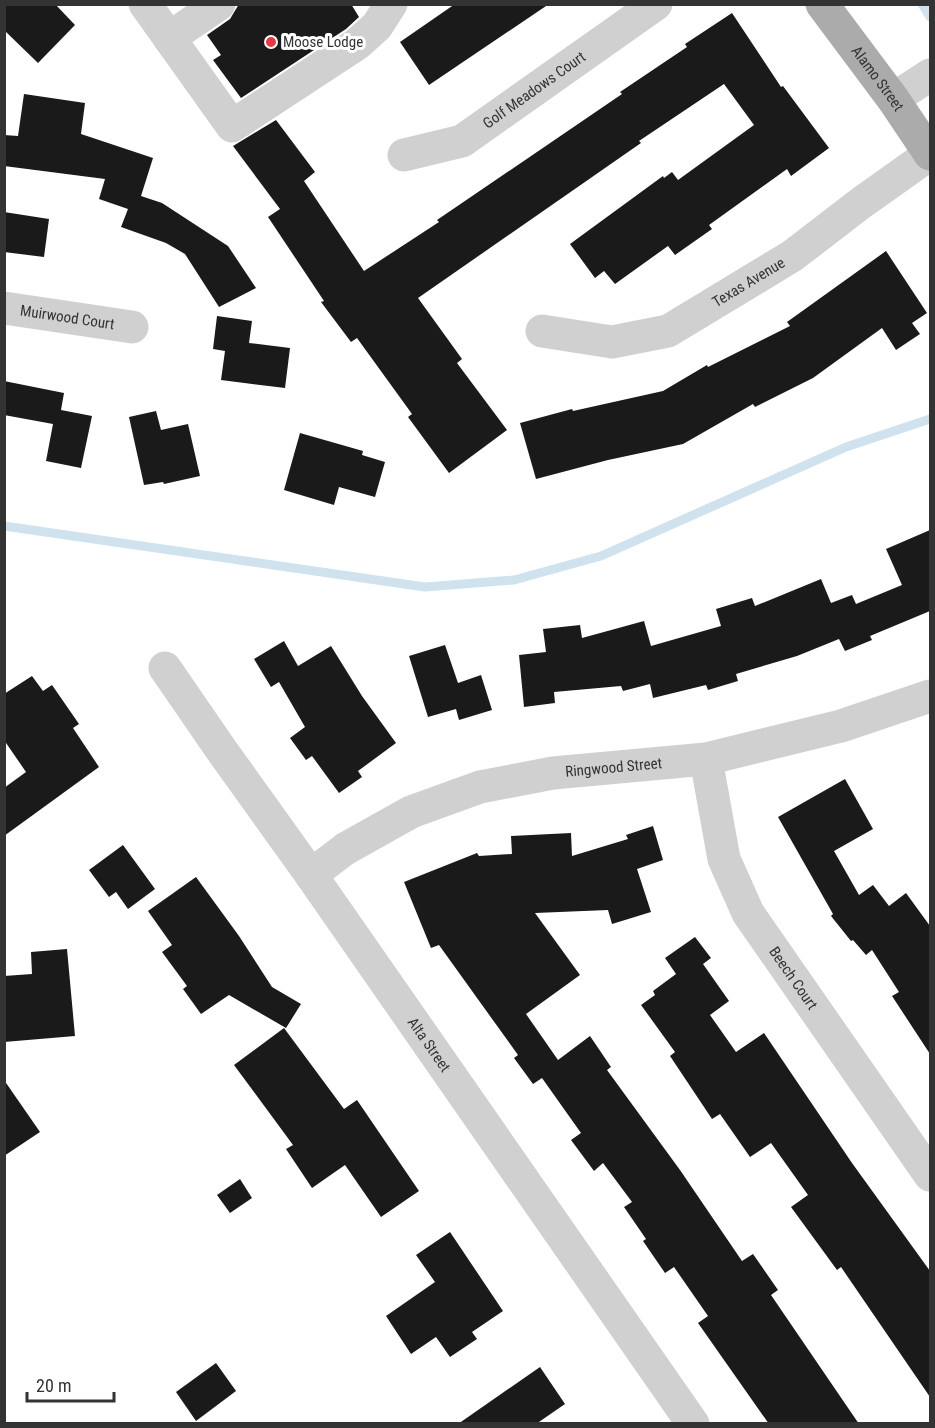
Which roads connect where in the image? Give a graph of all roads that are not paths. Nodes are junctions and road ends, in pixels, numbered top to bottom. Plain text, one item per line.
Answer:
1 (145, 4) edge
2 (219, 4) edge
3 (656, 4) edge
4 (822, 4) edge
5 (390, 5) edge
6 (169, 38) junction
7 (930, 75) edge
8 (893, 99) junction
9 (930, 154) edge
10 (404, 155) dead end
11 (4, 308) edge
12 (132, 327) dead end
13 (542, 331) dead end
14 (165, 668) dead end
15 (930, 696) edge
16 (706, 759) junction
17 (311, 875) junction
18 (930, 1175) edge
19 (693, 1424) edge

1 - 6 street
2 - 6 street
3 - 10 street, Golf Meadows Court
4 - 8 main road, Alamo Street
5 - 6 street
7 - 8 street
8 - 9 main road, Alamo Street
9 - 13 street, Texas Avenue
11 - 12 street, Muirwood Court
14 - 17 street, Alta Street
15 - 16 street, Ringwood Street
16 - 17 street, Ringwood Street
16 - 18 street, Beech Court
17 - 19 street, Alta Street

